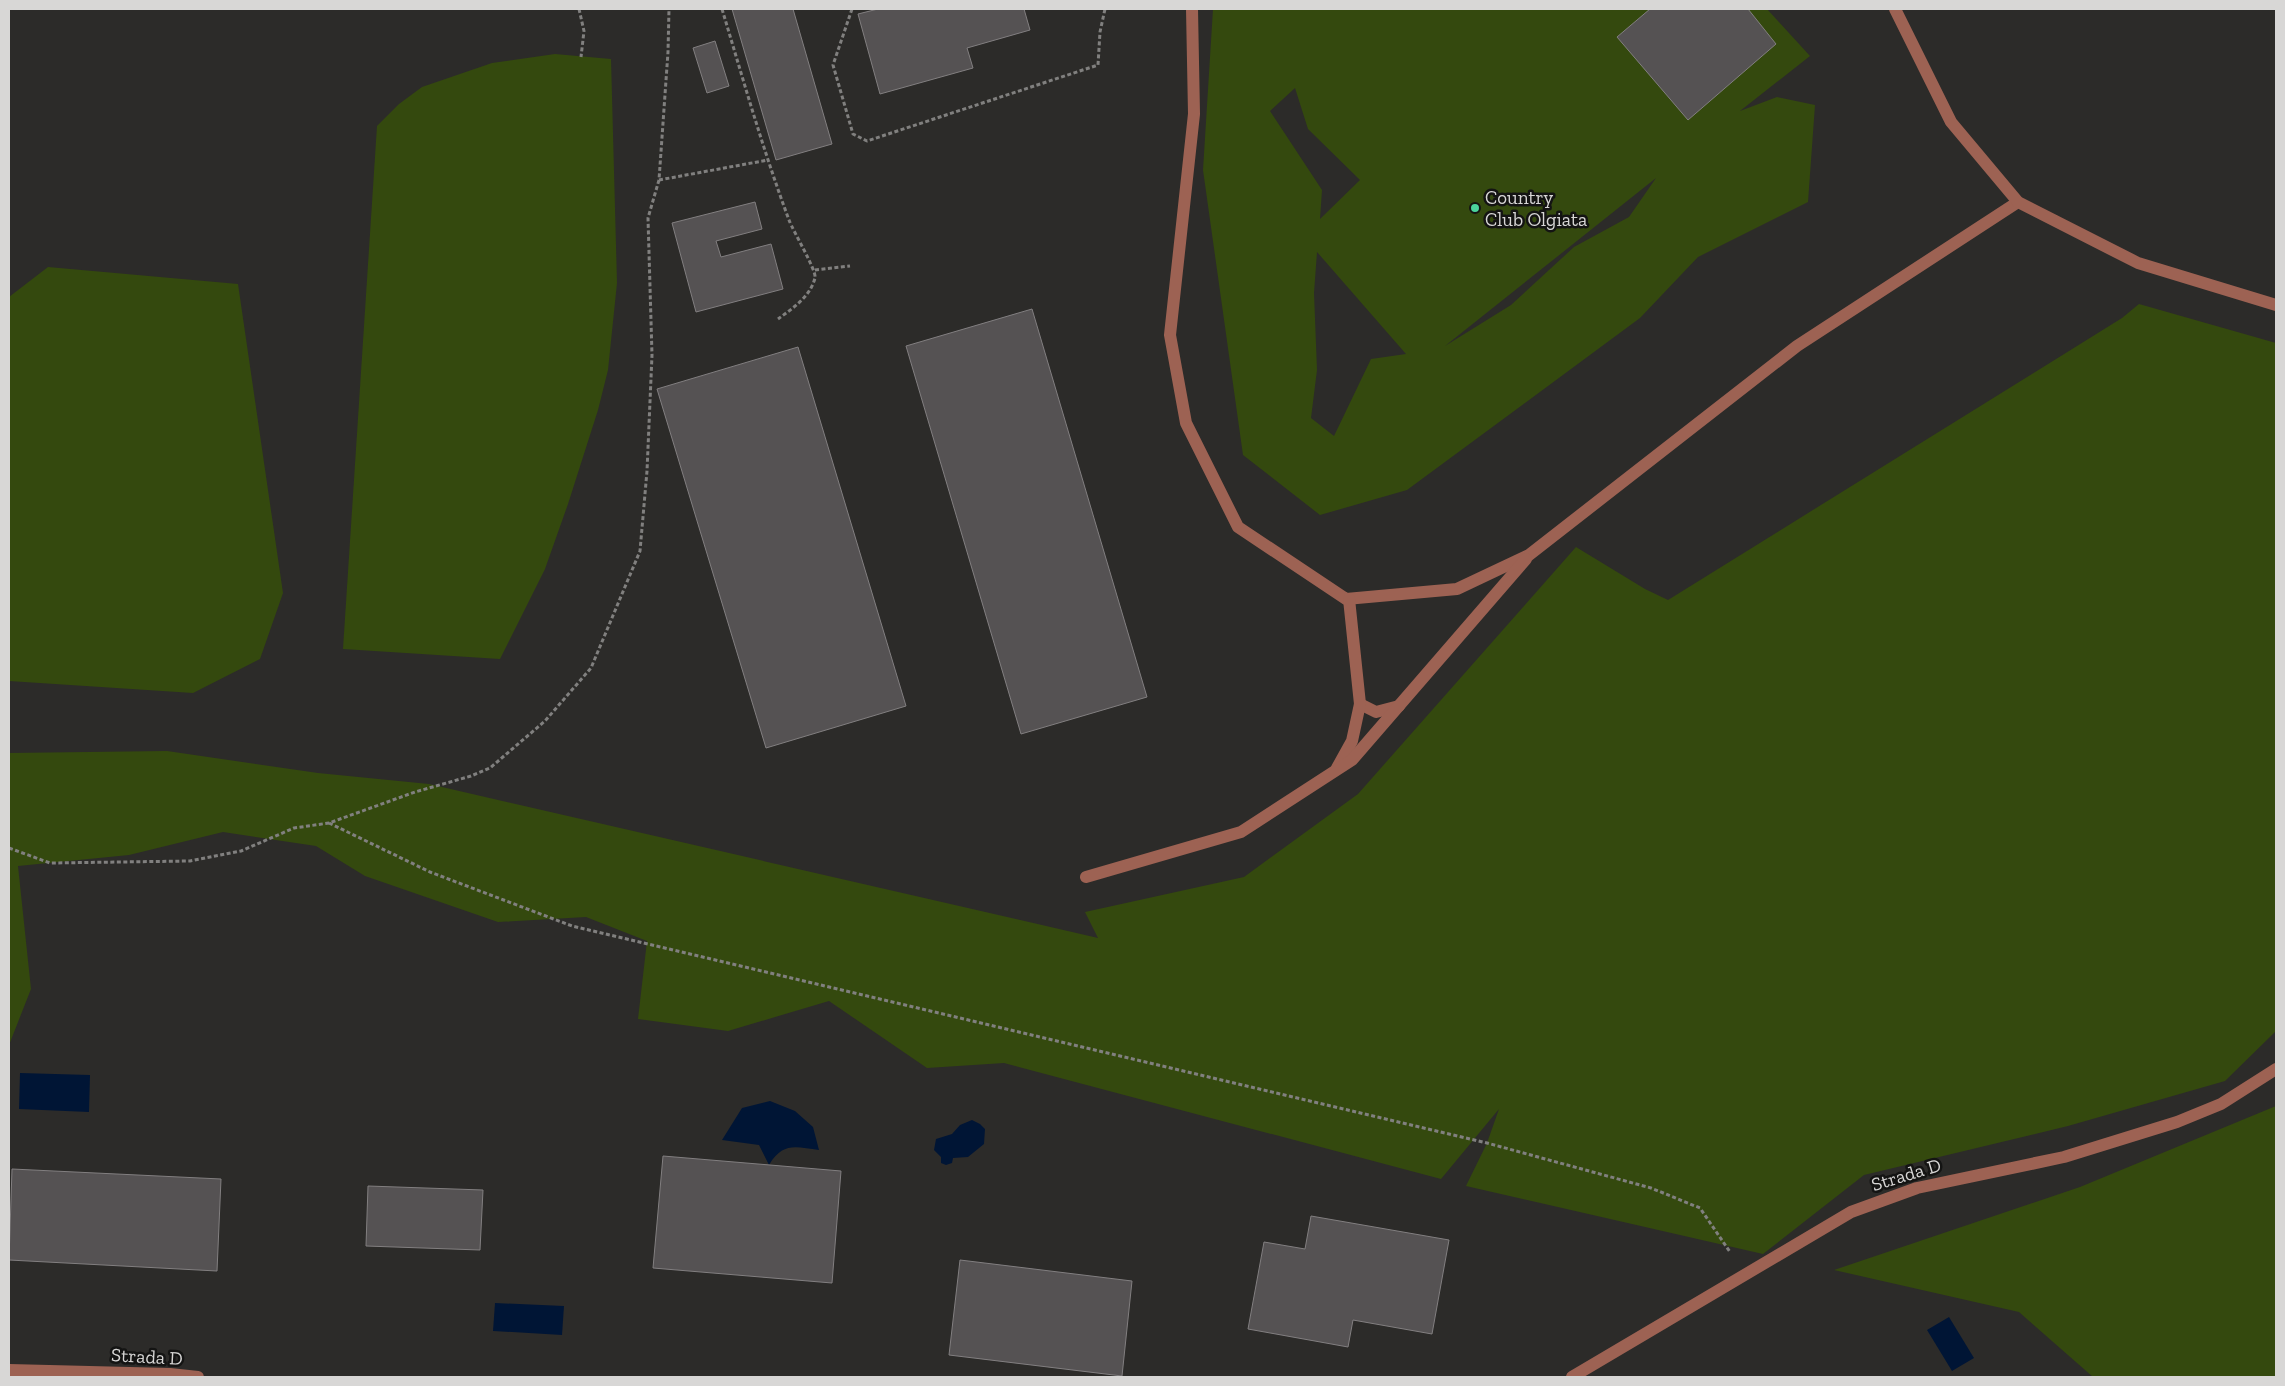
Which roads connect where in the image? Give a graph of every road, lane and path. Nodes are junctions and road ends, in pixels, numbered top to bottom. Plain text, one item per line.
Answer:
1 (579, 9) edge
2 (669, 9) edge
3 (722, 9) edge
4 (852, 9) edge
5 (1105, 9) edge
6 (1192, 9) edge
7 (1895, 9) edge
8 (581, 56) dead end
9 (768, 160) junction
10 (659, 180) junction
11 (2018, 202) junction
12 (850, 266) dead end
13 (815, 270) junction
14 (2276, 305) edge
15 (778, 319) dead end
16 (1530, 556) junction
17 (1349, 599) junction
18 (1360, 704) junction
19 (1399, 706) junction
20 (1336, 772) junction
21 (329, 823) junction
22 (9, 848) edge
23 (1086, 877) dead end
24 (2276, 1069) edge
25 (1744, 1274) junction
26 (9, 1370) edge
27 (94, 1372) junction
28 (38, 1377) edge
29 (198, 1377) edge
30 (1572, 1377) edge

1 - 8 path
2 - 10 path
3 - 9 path
4 - 5 path
6 - 17 street
7 - 11 street
9 - 10 path
9 - 13 path
10 - 21 path
11 - 14 street
11 - 16 street
12 - 13 path
13 - 15 path
16 - 17 street
16 - 19 street
17 - 18 street
18 - 19 street
18 - 20 street
19 - 20 street
20 - 23 street
21 - 22 path
21 - 25 path
24 - 25 street, Strada D
25 - 30 street, Strada D
26 - 27 street, Strada D
27 - 28 street, Strada D
27 - 29 street, Strada D

